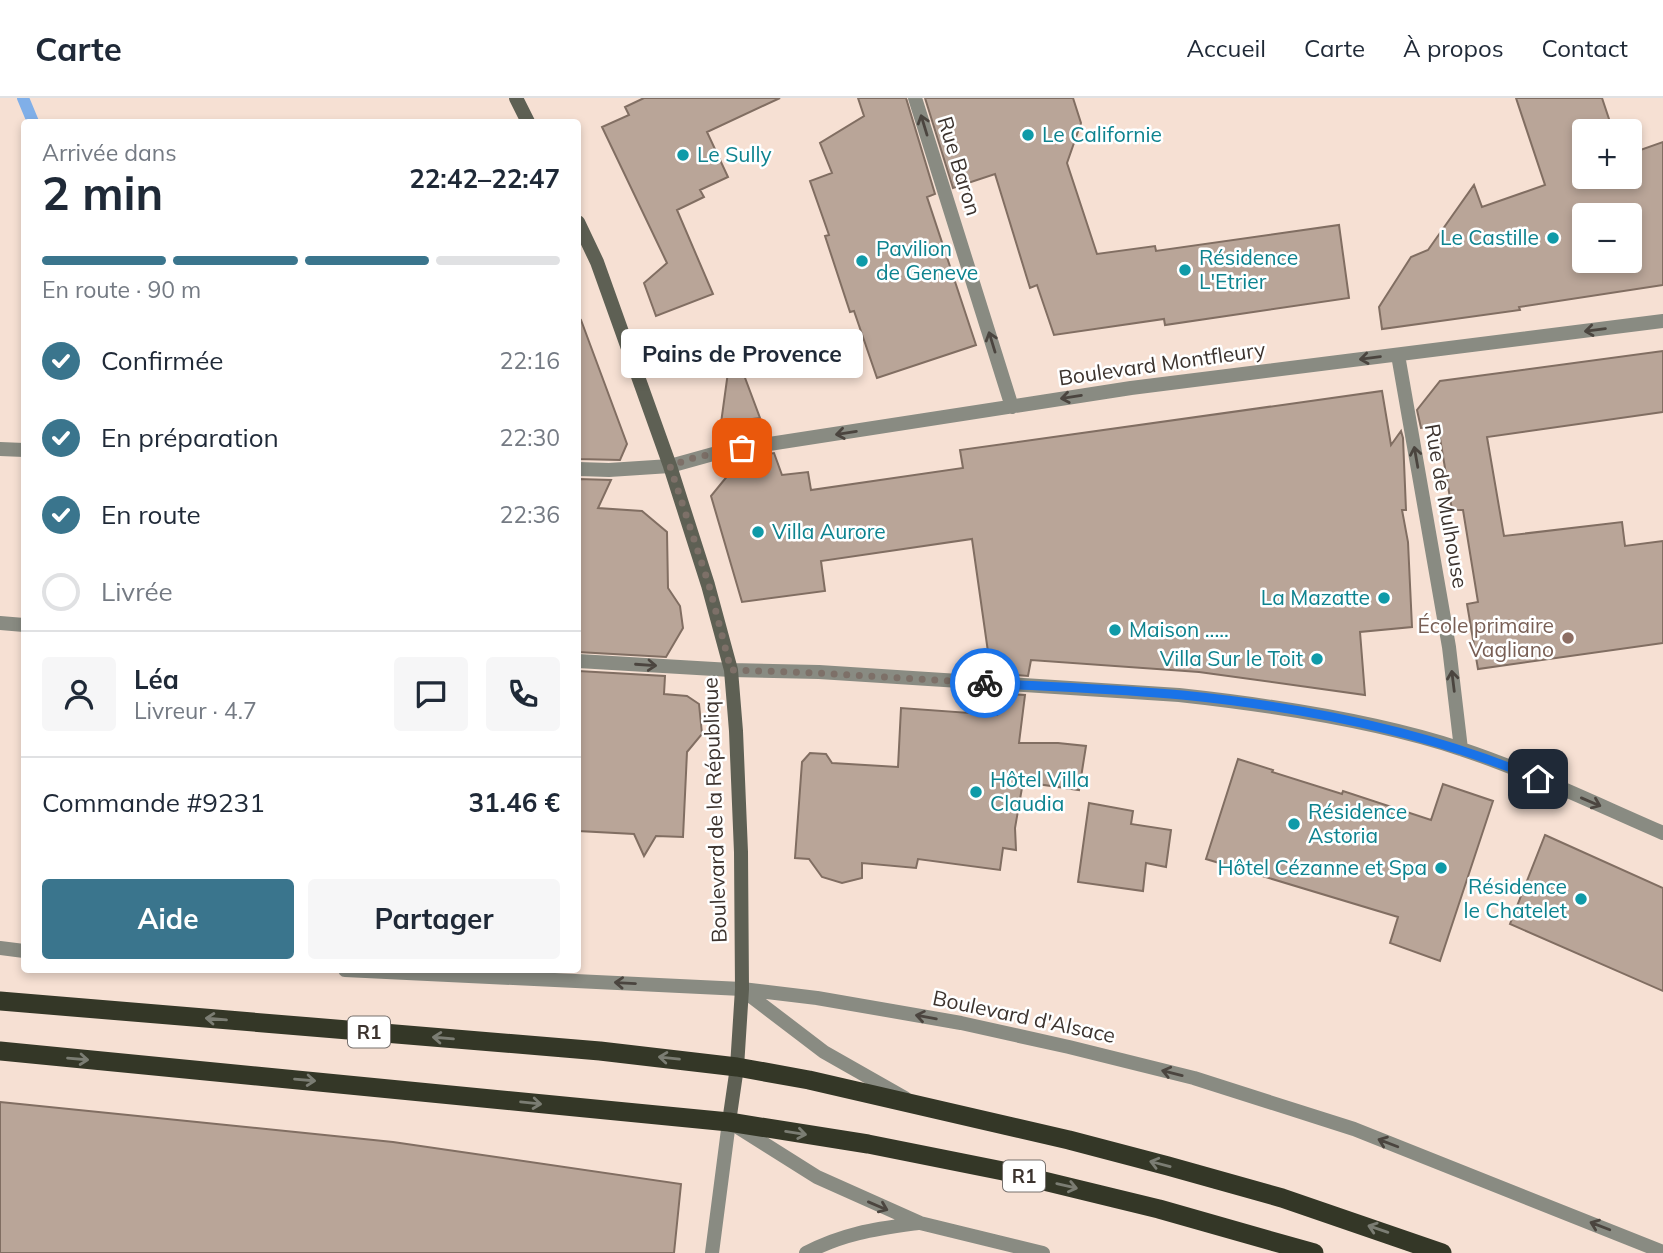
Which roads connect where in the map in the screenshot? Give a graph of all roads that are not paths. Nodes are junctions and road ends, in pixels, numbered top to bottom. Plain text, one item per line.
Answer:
1 (516, 98) edge
2 (915, 98) edge
3 (526, 119) edge
4 (581, 228) edge
5 (1663, 321) edge
6 (1398, 355) junction
7 (1012, 407) junction
8 (0, 449) edge
9 (21, 450) edge
10 (670, 466) junction
11 (581, 469) edge
12 (0, 623) edge
13 (21, 625) edge
14 (581, 661) edge
15 (731, 670) junction
16 (1461, 749) junction
17 (1663, 833) edge
18 (0, 948) edge
19 (21, 951) edge
20 (502, 973) edge
21 (742, 989) junction
22 (0, 1001) edge
23 (4, 1052) edge
24 (737, 1067) junction
25 (918, 1105) junction
26 (729, 1122) junction
27 (919, 1223) junction
28 (1663, 1252) edge
29 (712, 1253) edge
30 (806, 1253) edge
31 (1043, 1253) edge
32 (1314, 1253) edge
33 (1442, 1253) edge

1 - 3 main road
7 -> 2 street, Rue Baron
4 - 10 main road, Boulevard de la République
5 -> 6 street, Boulevard Montfleury
6 -> 7 street, Boulevard Montfleury
16 -> 6 street, Rue de Mulhouse
7 -> 10 street, Boulevard Montfleury
8 - 9 street
10 - 11 street, Boulevard Montfleury
10 - 15 main road, Boulevard de la République
12 - 13 street
14 -> 15 street
15 - 16 street
15 - 21 main road, Boulevard de la République
16 -> 17 street
18 - 19 street
21 -> 20 street, Boulevard d'Alsace
21 - 24 main road, Boulevard de la République
21 - 25 street
28 -> 21 street, Boulevard d'Alsace
24 -> 22 highway, R1
23 -> 26 highway, R1
24 - 25 highway
24 - 26 main road, Boulevard de la République
33 -> 25 highway, R1
26 -> 27 street
26 - 29 street, Boulevard de la République
26 -> 32 highway, R1
27 - 30 street
27 - 31 street

